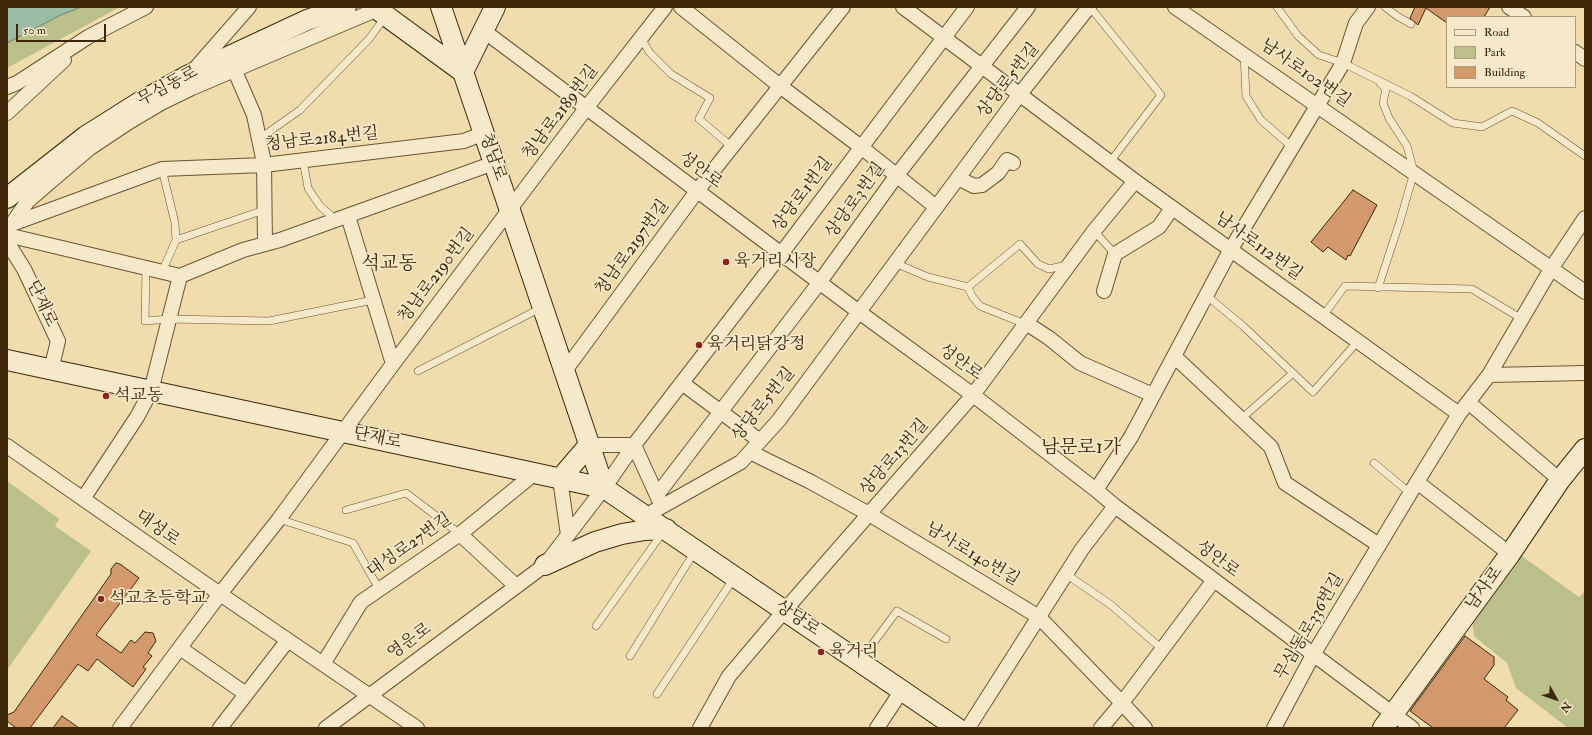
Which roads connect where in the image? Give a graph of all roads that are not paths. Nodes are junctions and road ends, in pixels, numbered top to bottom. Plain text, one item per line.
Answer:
1 (146, 7) edge
2 (249, 7) edge
3 (346, 7) edge
4 (441, 7) edge
5 (495, 7) edge
6 (665, 7) edge
7 (681, 7) edge
8 (843, 7) edge
9 (903, 7) edge
10 (967, 7) edge
11 (1028, 7) edge
12 (1090, 7) edge
13 (1175, 7) edge
14 (1277, 7) edge
15 (1368, 7) edge
16 (1385, 7) edge
17 (1509, 7) edge
18 (379, 11) edge
19 (1522, 16) edge
20 (1411, 24) dead end
21 (484, 31) junction
22 (88, 37) junction
23 (641, 38) junction
24 (943, 38) junction
25 (1576, 53) edge
26 (1244, 54) junction
27 (1585, 59) edge
28 (1343, 63) junction
29 (982, 67) junction
30 (234, 69) junction
31 (463, 72) junction
32 (189, 75) junction
33 (1378, 80) junction
34 (780, 86) junction
35 (7, 87) edge
36 (1020, 94) junction
37 (1317, 105) junction
38 (587, 108) junction
39 (7, 113) edge
40 (484, 133) junction
41 (259, 139) junction
42 (732, 147) junction
43 (861, 147) junction
44 (1292, 147) junction
45 (1585, 156) edge
46 (303, 160) junction
47 (1110, 162) junction
48 (494, 163) junction
49 (1013, 163) dead end
50 (264, 165) junction
51 (162, 169) junction
52 (1414, 172) junction
53 (897, 175) junction
54 (958, 178) junction
55 (1134, 181) junction
56 (697, 191) junction
57 (7, 198) edge
58 (936, 207) junction
59 (1172, 208) junction
60 (264, 210) junction
61 (510, 210) junction
62 (342, 218) junction
63 (1585, 218) edge
64 (9, 230) edge
65 (1094, 231) junction
66 (176, 240) junction
67 (7, 242) edge
68 (264, 244) junction
69 (1231, 249) junction
70 (781, 254) junction
71 (1115, 254) junction
72 (895, 263) junction
73 (1069, 265) junction
74 (146, 268) junction
75 (1551, 269) junction
76 (162, 272) junction
77 (180, 276) junction
78 (819, 283) junction
79 (968, 287) junction
80 (1378, 288) junction
81 (1104, 291) dead end
82 (1585, 292) edge
83 (1206, 295) junction
84 (374, 300) junction
85 (543, 307) junction
86 (859, 312) junction
87 (1323, 316) junction
88 (169, 319) junction
89 (1522, 319) junction
90 (1026, 324) junction
91 (1358, 341) junction
92 (1174, 356) junction
93 (7, 360) edge
94 (393, 364) junction
95 (52, 370) junction
96 (418, 371) dead end
97 (564, 372) junction
98 (1293, 373) junction
99 (1585, 373) edge
100 (1489, 375) junction
101 (682, 383) junction
102 (151, 391) junction
103 (973, 395) junction
104 (1153, 395) junction
105 (1468, 402) junction
106 (721, 412) junction
107 (1459, 414) junction
108 (1241, 419) junction
109 (344, 432) junction
110 (760, 441) junction
111 (589, 445) junction
112 (634, 445) junction
113 (7, 446) edge
114 (1585, 449) edge
115 (750, 452) junction
116 (1374, 463) dead end
117 (535, 473) junction
118 (560, 479) junction
119 (1560, 480) junction
120 (604, 488) junction
121 (1414, 488) junction
122 (1096, 490) junction
123 (83, 499) junction
124 (659, 501) junction
125 (1114, 506) junction
126 (346, 510) dead end
127 (870, 514) junction
128 (645, 516) junction
129 (279, 519) junction
130 (666, 529) junction
131 (460, 534) junction
132 (568, 535) junction
133 (1379, 545) junction
134 (696, 550) junction
135 (1510, 554) junction
136 (545, 565) junction
137 (1066, 574) junction
138 (735, 576) junction
139 (1214, 580) junction
140 (516, 586) junction
141 (379, 589) junction
142 (220, 594) junction
143 (785, 610) junction
144 (1039, 617) junction
145 (596, 626) dead end
146 (288, 640) junction
147 (946, 640) dead end
148 (180, 648) junction
149 (1162, 649) junction
150 (1313, 655) junction
151 (630, 656) dead end
152 (860, 662) junction
153 (323, 664) junction
154 (902, 690) junction
155 (246, 694) junction
156 (657, 694) dead end
157 (368, 695) junction
158 (1122, 703) junction
159 (1388, 721) edge
160 (400, 724) edge
161 (120, 728) edge
162 (220, 728) edge
163 (326, 728) edge
164 (417, 728) edge
165 (700, 728) edge
166 (877, 728) edge
167 (957, 728) edge
168 (968, 728) edge
169 (1101, 728) edge
170 (1145, 728) edge
171 (1274, 728) edge
172 (1412, 728) edge

1 - 22 street
2 - 32 street
3 - 32 street, 무심동로
4 - 31 street, 청남로
5 - 21 street
6 - 23 street, 청남로2189번길
7 - 34 street
8 - 34 street, 청남로2197번길
9 - 24 street, 남사로112번길
10 - 24 street, 상당로1번길
11 - 29 street, 상당로3번길
12 - 36 street, 상당로5번길
12 - 47 lane, 상당로5번길
13 - 26 street, 남사로102번길
14 - 28 lane
15 - 28 street
16 - 20 lane
17 - 19 street
18 - 30 street
18 - 31 street
18 - 41 lane
21 - 31 street
21 - 38 street, 성안로
22 - 35 street
22 - 39 street
23 - 38 street, 청남로2189번길
23 - 42 lane
24 - 29 street, 남사로112번길
24 - 43 street, 상당로1번길
25 - 27 street
26 - 37 street, 남사로102번길
26 - 44 lane
28 - 33 lane
28 - 37 street
29 - 36 street, 남사로112번길
29 - 53 street, 상당로3번길
30 - 41 street
30 - 64 street
31 - 40 street, 청남로
32 - 57 street, 무심동로
33 - 45 lane
33 - 52 lane
34 - 42 street, 청남로2197번길
34 - 43 street
36 - 47 street, 남사로112번길
36 - 54 street, 상당로5번길
37 - 44 street
37 - 52 street, 남사로102번길
38 - 56 street, 성안로
38 - 61 street, 청남로2189번길
40 - 46 street, 청남로2184번길
40 - 48 street, 청남로
41 - 50 street
42 - 56 street, 청남로2197번길
43 - 53 street
43 - 70 street, 상당로1번길
44 - 69 street
46 - 50 street, 청남로2184번길
46 - 62 lane
47 - 55 street, 남사로112번길
48 - 61 street, 청남로
48 - 62 street
49 - 54 street
50 - 51 street, 청남로2184번길
50 - 60 street
51 - 64 street, 청남로2184번길
51 - 66 lane
52 - 75 street, 남사로102번길
52 - 80 lane
53 - 58 street
53 - 78 street, 상당로3번길
54 - 58 street, 상당로5번길
55 - 59 street, 남사로112번길
55 - 65 street, 상당로13번길
56 - 70 street, 성안로
56 - 97 street, 청남로2197번길
58 - 72 street, 상당로5번길
59 - 69 street, 남사로112번길
59 - 71 street
60 - 66 lane
60 - 68 street
61 - 85 street, 청남로
61 - 94 street, 청남로2190번길
62 - 68 street
62 - 84 street, 청남로2190번길
63 - 75 street, 무심동로336번길
64 - 74 street
65 - 71 lane
65 - 73 street, 상당로13번길
66 - 76 lane
67 - 95 street, 단재로
68 - 77 street
69 - 83 street
69 - 87 street, 남사로112번길
70 - 78 street, 성안로
70 - 101 street, 상당로1번길
71 - 81 street
72 - 79 lane
72 - 86 street, 상당로5번길
73 - 79 lane
73 - 90 street, 상당로13번길
74 - 76 street
74 - 88 lane
75 - 82 street, 남사로102번길
75 - 89 street, 무심동로336번길
76 - 77 street
77 - 88 street
78 - 86 street, 성안로
78 - 106 street, 상당로3번길
79 - 90 lane
80 - 87 lane
80 - 89 lane
83 - 92 street
83 - 98 lane
84 - 88 lane
84 - 94 street, 청남로2190번길
85 - 96 lane
85 - 97 street, 청남로
86 - 103 street, 성안로
86 - 110 street, 상당로5번길
87 - 91 street, 남사로112번길
88 - 102 street
89 - 100 street, 무심동로336번길
90 - 103 street, 상당로13번길
90 - 104 street
91 - 98 lane
91 - 107 street, 남사로112번길
92 - 104 street
92 - 108 street
93 - 95 street, 단재로
94 - 109 street, 청남로2190번길
95 - 102 street, 단재로
97 - 111 street, 청남로
98 - 108 lane
99 - 100 street
100 - 105 street, 무심동로336번길
101 - 106 street
101 - 112 street, 상당로1번길
102 - 109 street, 단재로
102 - 123 street
103 - 122 street, 성안로
103 - 127 street, 상당로13번길
104 - 122 street
105 - 107 street, 무심동로336번길
105 - 119 street
106 - 110 street
106 - 124 street, 상당로3번길
107 - 121 street, 무심동로336번길
108 - 133 street
109 - 117 street, 단재로
109 - 129 street, 청남로2190번길
110 - 115 street, 상당로5번길
111 - 112 street
111 - 118 street
111 - 120 street, 청남로
112 - 120 street, 상당로1번길
112 - 124 street
113 - 123 street, 대성로
114 - 119 street, 남사로
115 - 124 street, 상당로5번길
115 - 127 street, 남사로140번길
116 - 121 lane
117 - 118 street, 단재로
117 - 131 street, 대성로27번길
118 - 120 street, 단재로
118 - 132 street
119 - 135 street, 남사로
120 - 128 street, 상당로
120 - 132 street, 영운로
121 - 133 street, 무심동로336번길
121 - 135 street
122 - 125 street, 성안로
123 - 142 street, 대성로
124 - 128 street, 상당로5번길
125 - 137 street
125 - 139 street, 성안로
126 - 131 lane
127 - 143 street, 상당로13번길
127 - 144 street, 남사로140번길
128 - 130 street, 상당로
129 - 141 lane
129 - 142 street, 청남로2190번길
130 - 134 street, 상당로
130 - 136 street
130 - 145 lane
131 - 140 street
131 - 141 street, 대성로27번길
132 - 136 street, 영운로
133 - 150 street, 무심동로336번길
134 - 138 street, 상당로
134 - 151 lane
135 - 159 street, 남사로
136 - 140 street, 영운로
137 - 144 street
137 - 149 lane
138 - 143 street, 상당로
138 - 156 lane
139 - 149 street
139 - 150 street, 성안로
140 - 157 street, 영운로
141 - 153 street, 대성로27번길
142 - 146 street, 대성로
142 - 148 street, 청남로2190번길
143 - 152 street, 상당로
143 - 165 street, 상당로13번길
144 - 158 street, 남사로140번길
144 - 168 street
146 - 153 street, 대성로
146 - 155 street
147 - 152 lane
148 - 155 street
148 - 161 street, 청남로2190번길
149 - 158 street
150 - 159 street, 성안로
150 - 171 street, 무심동로336번길
152 - 154 street, 상당로
153 - 157 street, 대성로
154 - 166 street
154 - 167 street, 상당로
155 - 162 street
157 - 160 street, 대성로
157 - 163 street, 영운로
158 - 169 street
158 - 170 street, 남사로140번길
159 - 172 street, 성안로
160 - 164 street, 대성로

